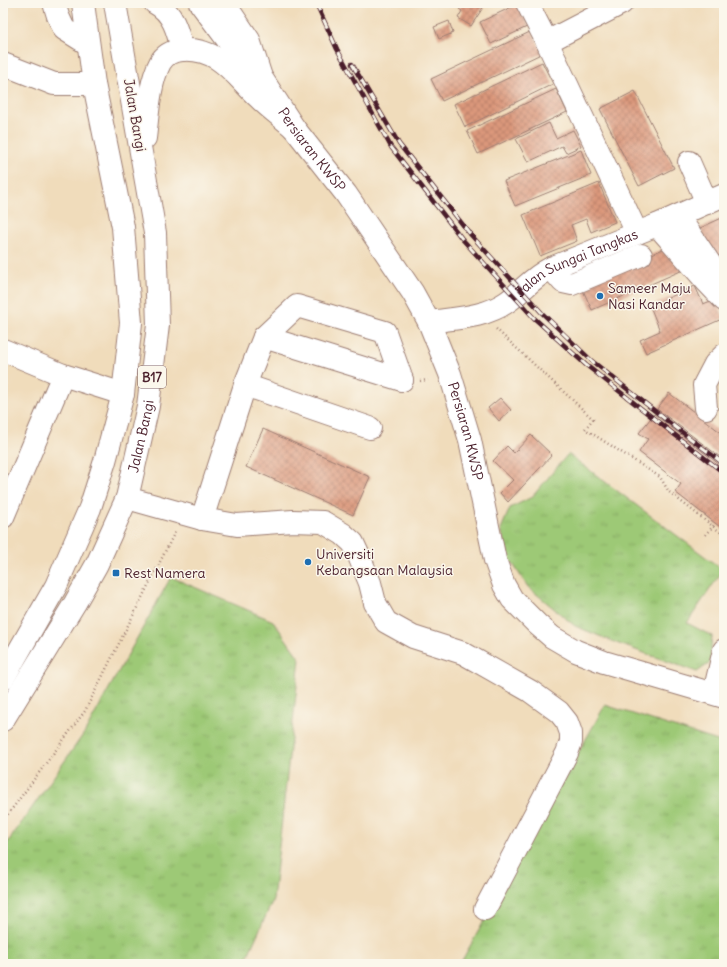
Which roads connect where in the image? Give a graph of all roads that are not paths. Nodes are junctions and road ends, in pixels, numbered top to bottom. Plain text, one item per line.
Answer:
1 (54, 3) edge
2 (82, 3) edge
3 (115, 3) edge
4 (155, 3) edge
5 (200, 3) edge
6 (224, 3) edge
7 (527, 3) edge
8 (622, 3) edge
9 (547, 42) junction
10 (88, 44) junction
11 (182, 50) junction
12 (3, 64) edge
13 (261, 77) junction
14 (94, 84) junction
15 (294, 128) junction
16 (142, 155) junction
17 (688, 162) dead end
18 (716, 199) edge
19 (678, 216) junction
20 (657, 225) junction
21 (636, 233) junction
22 (641, 255) dead end
23 (551, 268) junction
24 (715, 271) dead end
25 (724, 300) edge
26 (429, 322) junction
27 (264, 337) junction
28 (3, 350) edge
29 (724, 355) edge
30 (63, 376) junction
31 (245, 385) junction
32 (123, 394) junction
33 (706, 408) dead end
34 (370, 428) dead end
35 (127, 498) junction
36 (3, 517) edge
37 (192, 517) junction
38 (724, 650) edge
39 (3, 679) edge
40 (719, 695) edge
41 (3, 720) edge
42 (485, 909) dead end

1 - 10 main road
2 - 10 main road, Jalan Bangi / B17
3 - 16 main road, Jalan Bangi / B17
4 - 11 main road
5 - 13 main road, Persiaran KWSP
6 - 13 main road, Persiaran KWSP
7 - 9 main road
8 - 9 main road
9 - 21 main road
10 - 14 main road, Jalan Bangi / B17
11 - 15 main road
11 - 16 main road
12 - 14 main road
13 - 15 main road, Persiaran KWSP
14 - 32 main road, Jalan Bangi / B17
15 - 26 main road, Persiaran KWSP
16 - 35 main road, Jalan Bangi / B17
17 - 18 main road
18 - 19 main road, Jalan Sungai Tangkas
19 - 20 main road, Jalan Sungai Tangkas
19 - 24 main road
20 - 21 main road, Jalan Sungai Tangkas
20 - 25 main road
21 - 23 main road, Jalan Sungai Tangkas
22 - 23 main road
23 - 26 main road, Jalan Sungai Tangkas
26 - 40 main road, Persiaran KWSP
27 - 27 main road
27 - 31 main road
28 - 30 main road
29 - 33 main road
30 - 32 main road
30 - 36 main road
31 - 34 main road
31 - 37 main road
32 - 39 main road, Jalan Bangi / B17
35 - 37 main road
35 - 41 main road, Jalan Bangi / B17
37 - 42 main road
38 - 40 main road

